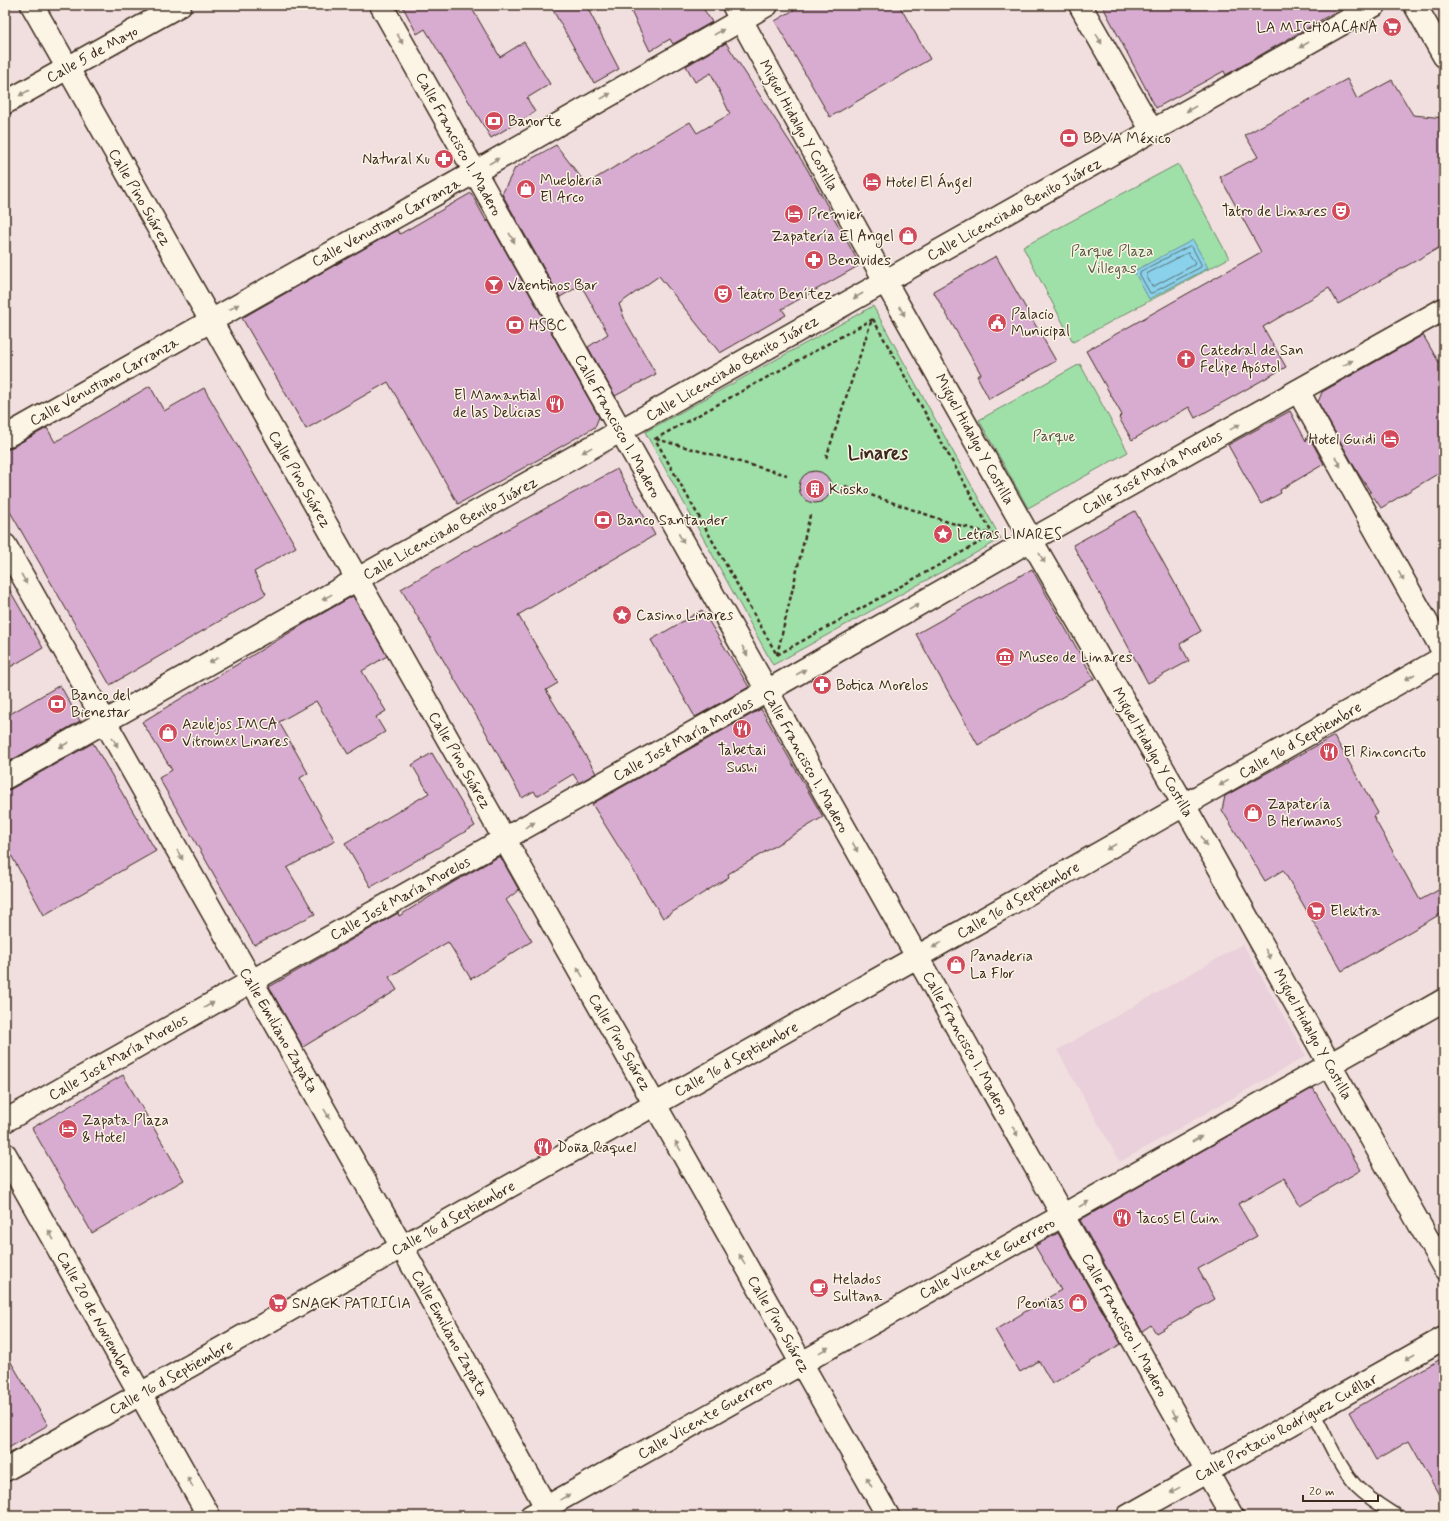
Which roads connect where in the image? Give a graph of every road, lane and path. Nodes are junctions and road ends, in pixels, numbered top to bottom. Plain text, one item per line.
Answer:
1 (32, 5) edge
2 (180, 5) edge
3 (381, 5) edge
4 (766, 5) edge
5 (1080, 5) edge
6 (1375, 5) edge
7 (1415, 5) edge
8 (737, 12) edge
9 (1444, 56) edge
10 (68, 68) junction
11 (5, 103) edge
12 (1152, 131) junction
13 (475, 172) junction
14 (885, 281) junction
15 (1444, 309) edge
16 (873, 319) junction
17 (211, 321) junction
18 (1298, 391) junction
19 (621, 431) junction
20 (5, 437) edge
21 (655, 439) junction
22 (826, 458) dead end
23 (787, 475) dead end
24 (845, 486) dead end
25 (810, 515) dead end
26 (993, 535) junction
27 (1031, 540) junction
28 (5, 546) edge
29 (357, 580) junction
30 (1444, 653) edge
31 (777, 655) junction
32 (1444, 657) edge
33 (767, 691) junction
34 (104, 722) junction
35 (5, 778) edge
36 (1184, 806) junction
37 (505, 840) junction
38 (917, 957) junction
39 (252, 981) junction
40 (1444, 1000) edge
41 (1330, 1064) junction
42 (655, 1104) junction
43 (5, 1121) edge
44 (5, 1154) edge
45 (1063, 1215) junction
46 (402, 1247) junction
47 (1444, 1268) edge
48 (1444, 1338) edge
49 (801, 1363) junction
50 (140, 1394) junction
51 (1313, 1412) junction
52 (5, 1470) edge
53 (1207, 1472) junction
54 (543, 1513) edge
55 (209, 1516) edge
56 (888, 1516) edge
57 (1128, 1516) edge
58 (1232, 1516) edge
59 (1397, 1516) edge

1 - 10 street, Calle Pino Suárez
2 - 10 street, Calle 5 de Mayo
3 -> 13 street, Calle Francisco I. Madero
4 - 8 street, Calle Venustiano Carranza
5 -> 12 street
6 -> 12 street, Calle Licenciado Benito Juárez
7 - 9 street
13 -> 8 street, Calle Venustiano Carranza
8 - 14 street, Miguel Hidalgo Y Costilla
10 -> 11 street, Calle 5 de Mayo
10 - 17 street, Calle Pino Suárez
12 - 14 street, Calle Licenciado Benito Juárez
17 -> 13 street, Calle Venustiano Carranza
13 -> 19 street, Calle Francisco I. Madero
14 -> 19 street, Calle Licenciado Benito Juárez
14 -> 27 street, Miguel Hidalgo Y Costilla
18 -> 15 street, Calle José María Morelos
16 - 21 path
16 - 22 path
16 - 26 path
17 - 20 street, Calle Venustiano Carranza
17 - 29 street, Calle Pino Suárez
27 -> 18 street, Calle José María Morelos
18 -> 30 street
19 -> 29 street, Calle Licenciado Benito Juárez
19 -> 33 street, Calle Francisco I. Madero
21 - 23 path
21 - 31 path
24 - 26 path
25 - 31 path
26 - 31 path
33 -> 27 street, Calle José María Morelos
27 -> 36 street, Miguel Hidalgo Y Costilla
28 -> 34 street, Calle Emiliano Zapata
29 -> 34 street, Calle Licenciado Benito Juárez
29 - 37 street, Calle Pino Suárez
32 -> 36 street, Calle 16 d Septiembre
37 -> 33 street, Calle José María Morelos
33 -> 38 street, Calle Francisco I. Madero
34 -> 35 street, Calle Licenciado Benito Juárez
34 -> 39 street, Calle Emiliano Zapata
36 -> 38 street, Calle 16 d Septiembre
36 -> 41 street, Miguel Hidalgo Y Costilla
37 - 39 street, Calle José María Morelos
42 -> 37 street, Calle Pino Suárez
38 - 42 street, Calle 16 d Septiembre
38 -> 45 street, Calle Francisco I. Madero
43 -> 39 street, Calle José María Morelos
39 -> 46 street, Calle Emiliano Zapata
40 - 41 street, Calle Vicente Guerrero
45 -> 41 street, Calle Vicente Guerrero
41 - 47 street, Miguel Hidalgo Y Costilla
42 - 46 street, Calle 16 d Septiembre
49 -> 42 street, Calle Pino Suárez
50 -> 44 street, Calle 20 de Noviembre
49 -> 45 street, Calle Vicente Guerrero
45 -> 53 street, Calle Francisco I. Madero
46 - 50 street, Calle 16 d Septiembre
46 - 54 street, Calle Emiliano Zapata
48 -> 51 street, Calle Protacio Rodríguez Cuéllar
54 -> 49 street, Calle Vicente Guerrero
56 -> 49 street, Calle Pino Suárez
50 - 52 street, Calle 16 d Septiembre
55 -> 50 street, Calle 20 de Noviembre
51 - 53 street, Calle Protacio Rodríguez Cuéllar
51 - 59 lane
53 -> 57 street, Calle Protacio Rodríguez Cuéllar
53 - 58 street, Calle Francisco I. Madero

